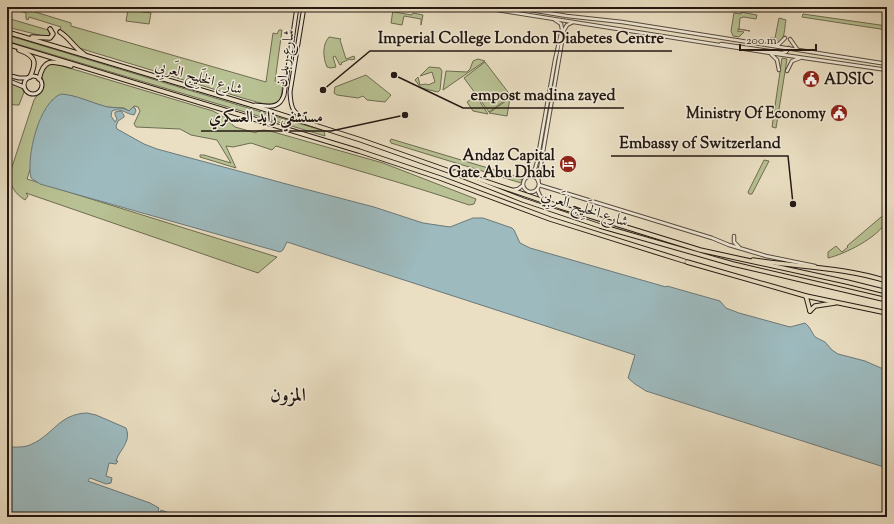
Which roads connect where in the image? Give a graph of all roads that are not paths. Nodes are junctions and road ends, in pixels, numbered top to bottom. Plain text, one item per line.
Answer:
1 (297, 7) edge
2 (304, 7) edge
3 (478, 7) edge
4 (512, 7) edge
5 (552, 18) junction
6 (576, 22) junction
7 (50, 30) dead end
8 (7, 32) edge
9 (60, 32) dead end
10 (20, 36) junction
11 (785, 38) dead end
12 (790, 39) dead end
13 (7, 45) edge
14 (718, 45) junction
15 (776, 46) junction
16 (789, 48) junction
17 (797, 50) junction
18 (771, 53) junction
19 (88, 57) junction
20 (801, 57) junction
21 (887, 64) edge
22 (779, 70) dead end
23 (887, 70) edge
24 (787, 71) dead end
25 (98, 72) junction
26 (7, 75) edge
27 (29, 78) junction
28 (39, 79) junction
29 (7, 80) edge
30 (24, 87) junction
31 (290, 92) junction
32 (284, 95) junction
33 (251, 105) junction
34 (315, 126) junction
35 (538, 162) junction
36 (449, 171) junction
37 (539, 172) junction
38 (528, 176) junction
39 (538, 182) junction
40 (523, 185) junction
41 (539, 185) junction
42 (504, 188) junction
43 (537, 189) junction
44 (561, 207) junction
45 (734, 236) dead end
46 (739, 248) junction
47 (700, 250) junction
48 (831, 269) junction
49 (887, 280) edge
50 (887, 292) edge
51 (806, 296) junction
52 (887, 300) edge
53 (836, 303) junction
54 (887, 313) edge

1 - 32 main road, شارع ربدان
2 - 31 main road, شارع ربدان
3 - 5 street
4 - 15 street
5 - 6 street
5 - 35 street
6 - 14 street
6 - 37 street
7 - 10 main road
8 - 10 main road, شارع الخَلِيج العَربِي
9 - 19 main road
10 - 19 main road, شارع الخَلِيج العَربِي
11 - 15 street
12 - 17 street
13 - 25 main road, شارع الخَلِيج العَربِي
13 - 27 main road
14 - 16 street
14 - 18 street
15 - 16 street
16 - 17 street
17 - 21 street
18 - 20 street
18 - 22 street
19 - 33 main road, شارع الخَلِيج العَربِي
20 - 23 street
20 - 24 street
25 - 28 main road
25 - 51 main road, شارع الخَلِيج العَربِي
26 - 27 main road
27 - 28 main road
27 - 30 main road
28 - 30 main road
29 - 30 main road
31 - 32 main road
31 - 34 main road, شارع ربدان
32 - 33 main road, شارع ربدان
33 - 34 main road, شارع الخَلِيج العَربِي
34 - 36 main road, شارع الخَلِيج العَربِي
35 - 37 street
35 - 38 street
36 - 42 main road
36 - 52 main road, شارع الخَلِيج العَربِي
37 - 39 street
38 - 39 street
38 - 40 street
39 - 41 street
40 - 42 street
40 - 43 street
41 - 43 street
41 - 46 street
42 - 44 main road
43 - 44 street
44 - 47 main road
45 - 46 street
46 - 48 street
47 - 48 main road
47 - 50 main road
48 - 49 main road
51 - 53 main road, شارع الخَلِيج العَربِي
51 - 53 main road
53 - 54 main road, شارع الخَلِيج العَربِي

